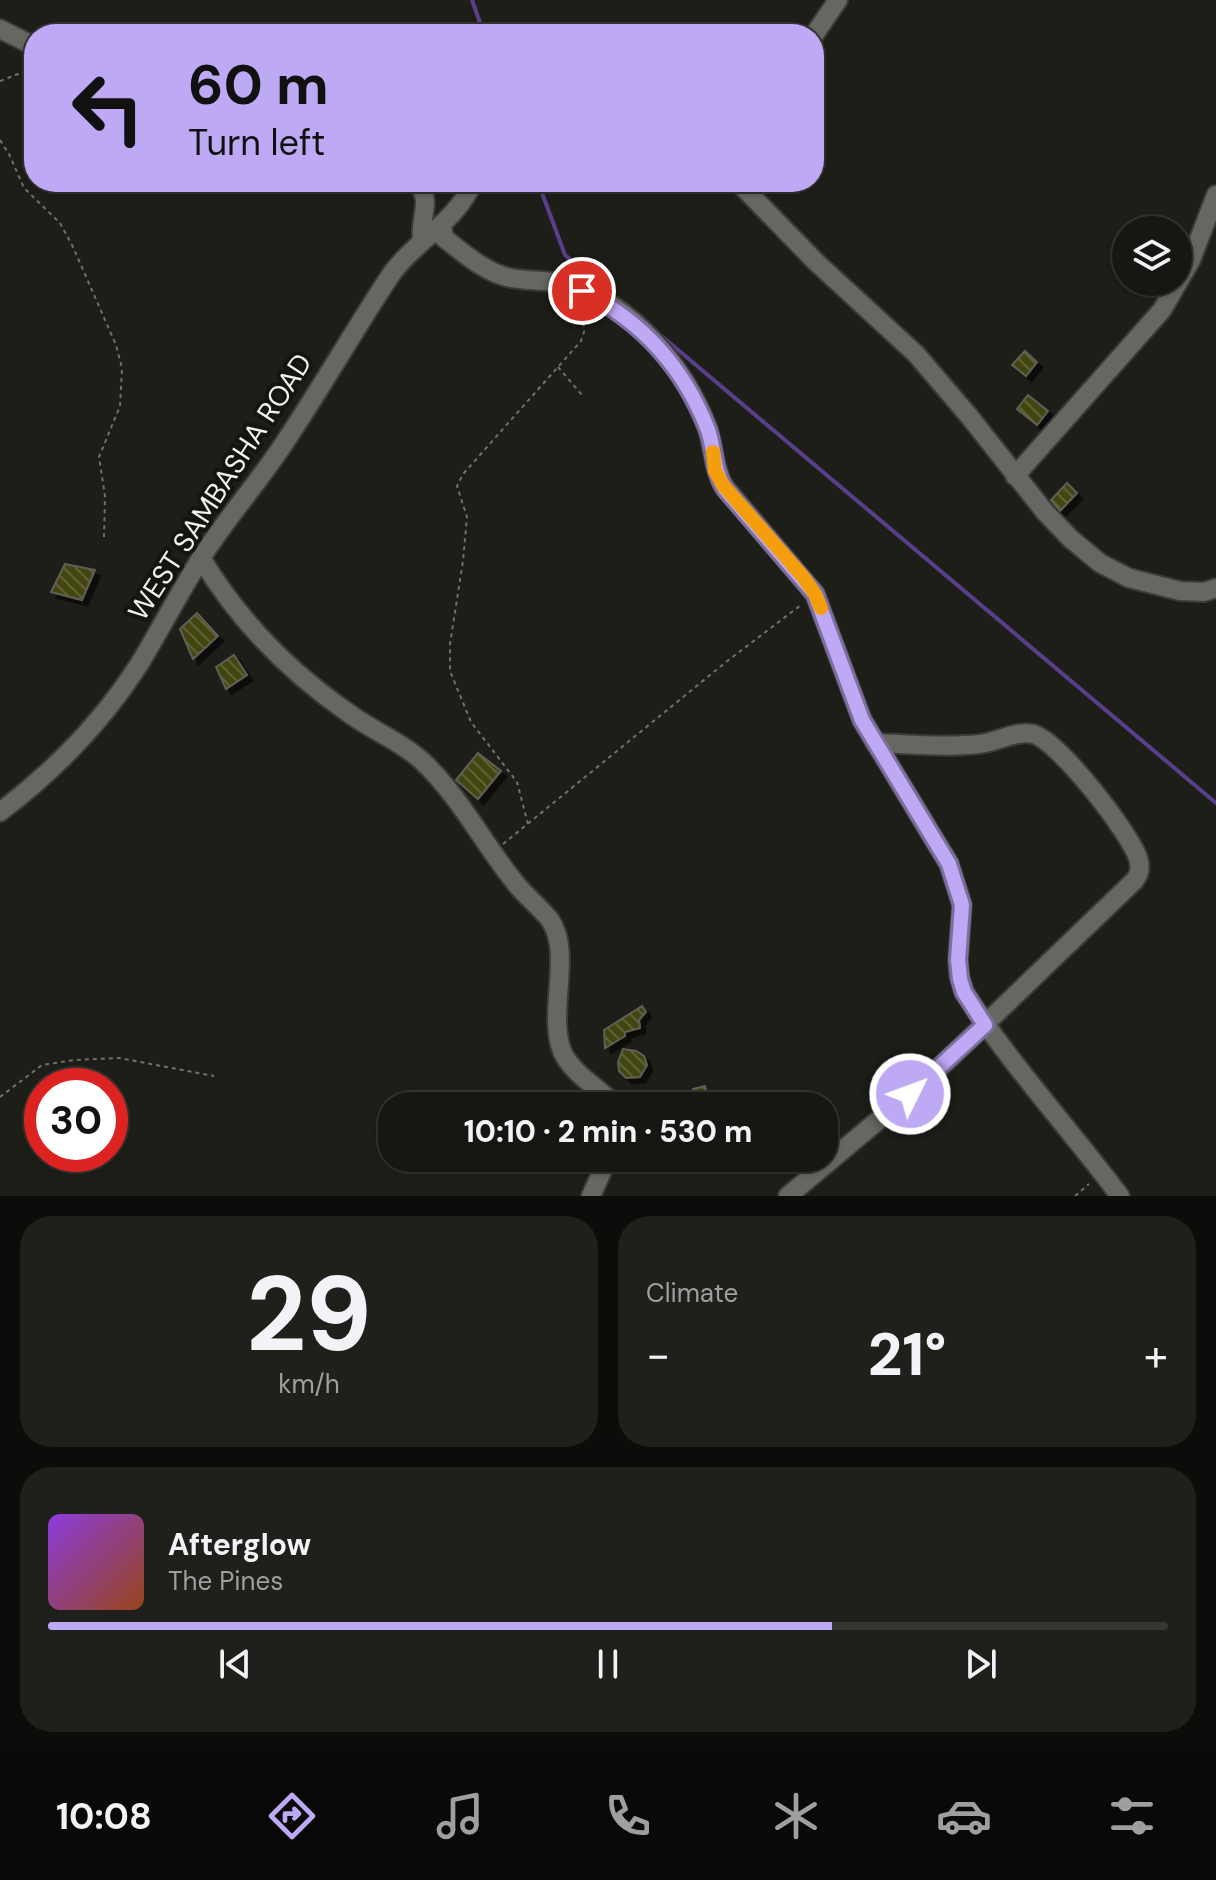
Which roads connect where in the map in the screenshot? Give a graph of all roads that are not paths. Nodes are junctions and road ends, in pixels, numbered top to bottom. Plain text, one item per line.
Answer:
1 (838, 0) edge
2 (822, 24) edge
3 (0, 29) edge
4 (24, 41) edge
5 (424, 192) edge
6 (468, 192) edge
7 (748, 192) edge
8 (1216, 195) edge
9 (442, 225) junction
10 (422, 240) junction
11 (1015, 476) junction
12 (201, 558) junction
13 (1216, 588) edge
14 (875, 743) junction
15 (0, 812) edge
16 (985, 1025) junction
17 (601, 1092) edge
18 (602, 1172) edge
19 (591, 1196) edge
20 (788, 1196) edge
21 (1120, 1196) edge

1 - 2 street
3 - 4 street
5 - 10 street
6 - 9 street, WEST SAMBASHA ROAD
7 - 11 street
8 - 11 street
9 - 10 street, WEST SAMBASHA ROAD
9 - 14 street
10 - 12 street, WEST SAMBASHA ROAD
11 - 13 street
12 - 15 street, WEST SAMBASHA ROAD
12 - 17 street
14 - 16 street
14 - 16 street
16 - 20 street
16 - 21 street
18 - 19 street

